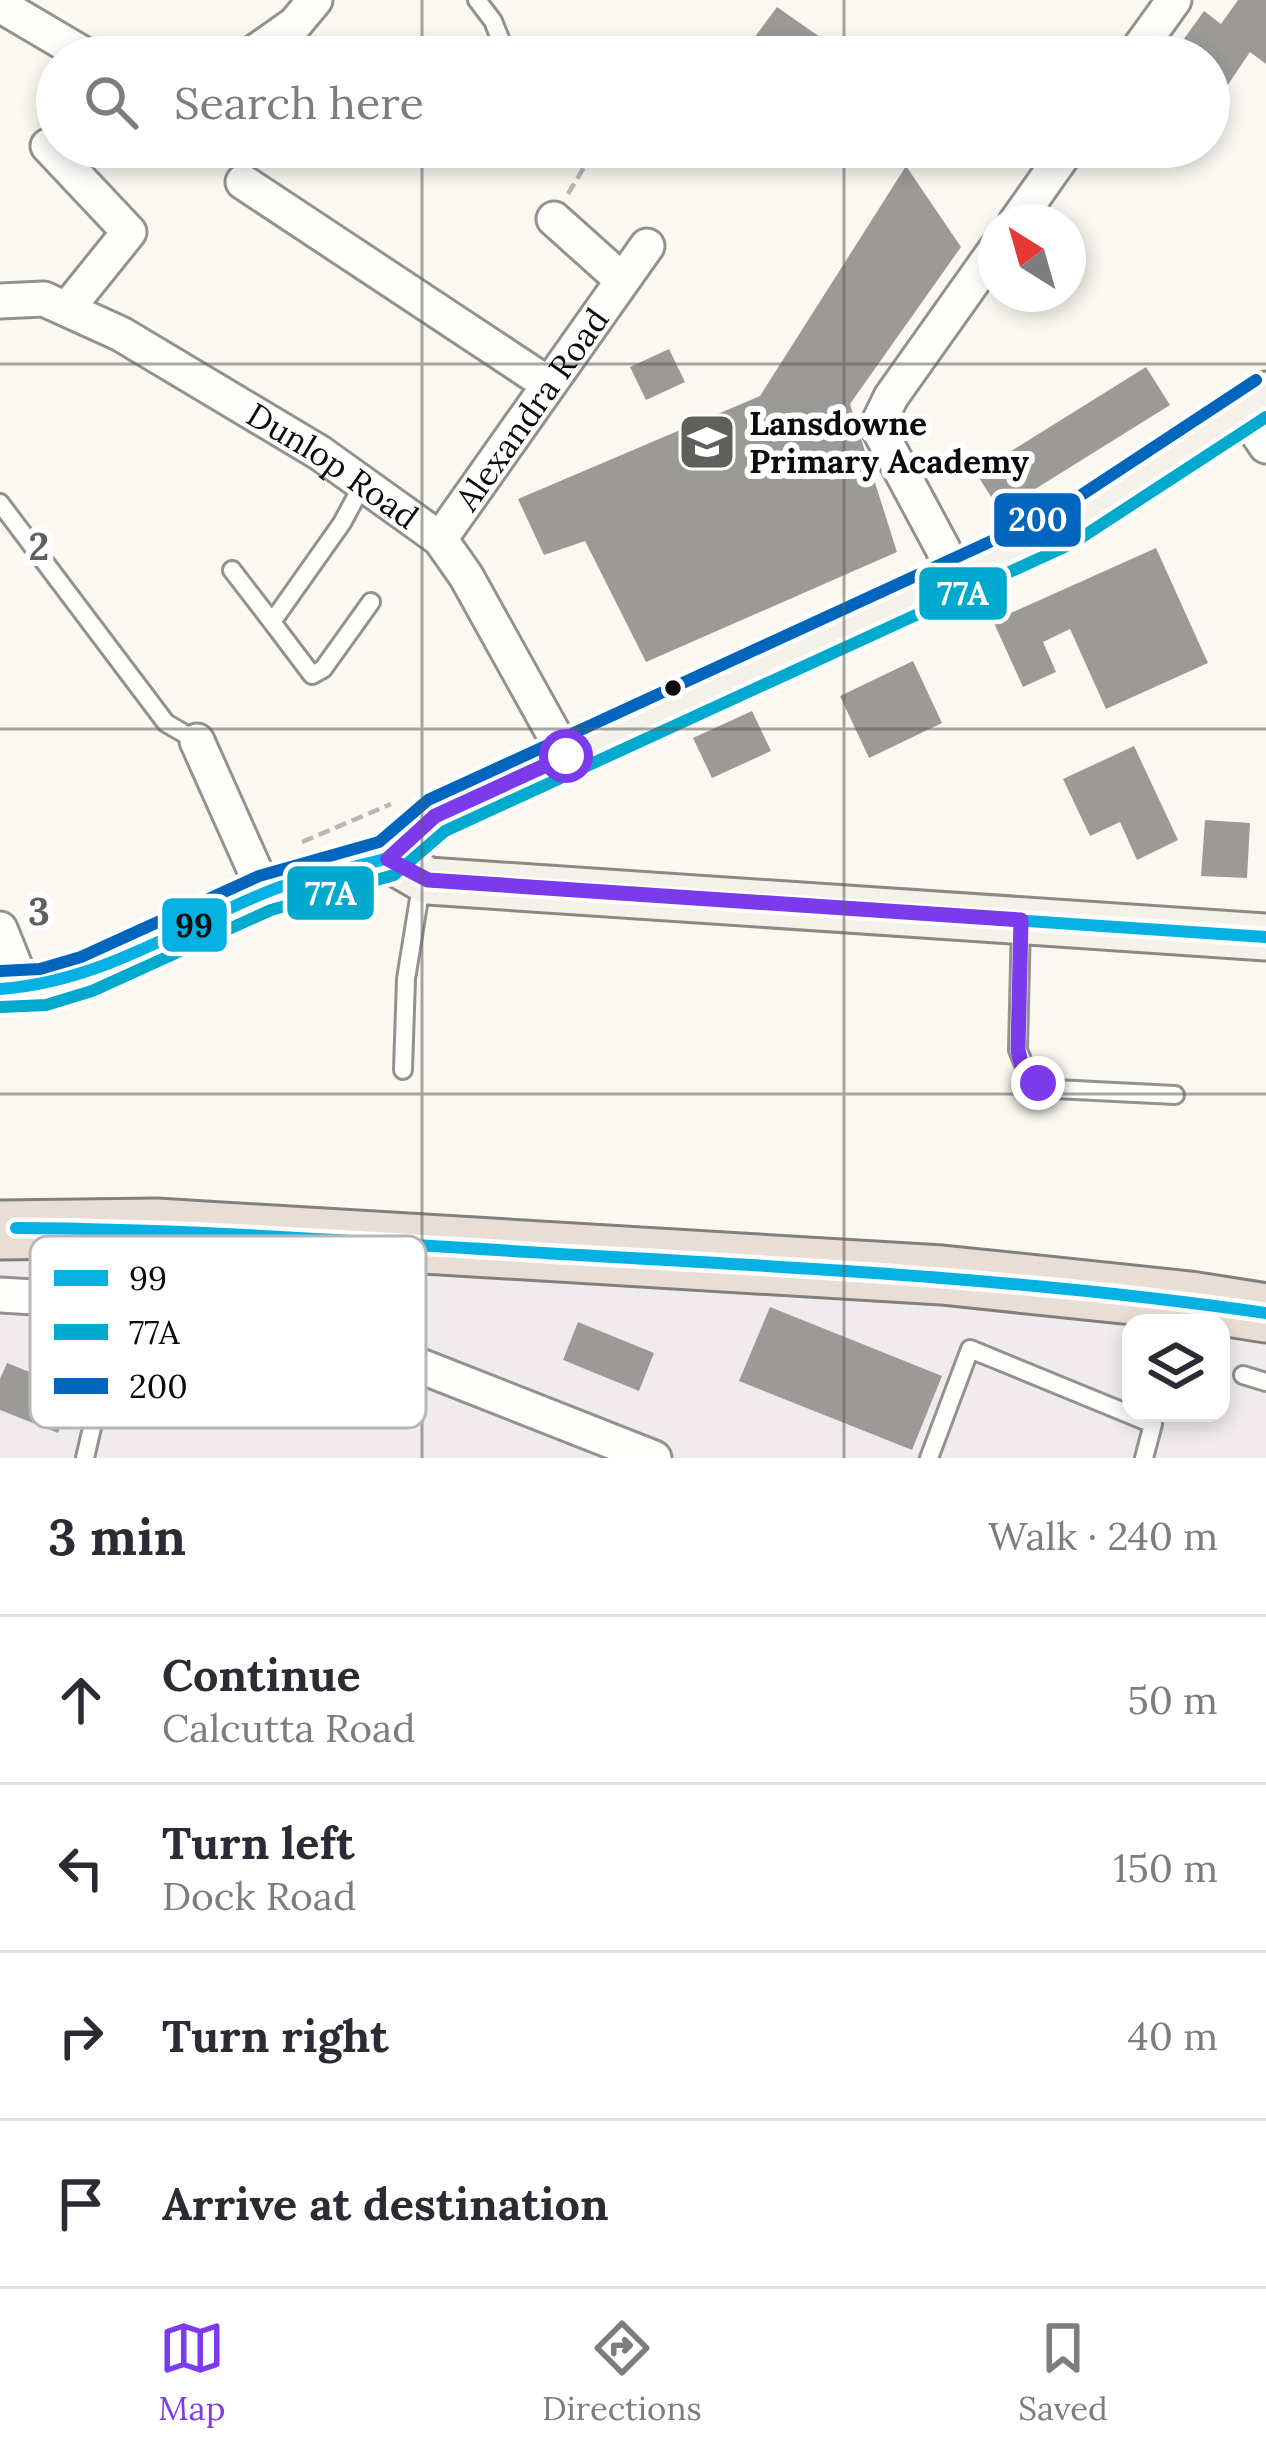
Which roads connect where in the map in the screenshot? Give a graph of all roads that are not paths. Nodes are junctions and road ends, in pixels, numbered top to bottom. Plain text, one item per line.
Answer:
1 (315, 0) edge
2 (477, 0) edge
3 (1174, 0) edge
4 (0, 5) edge
5 (52, 36) edge
6 (278, 36) edge
7 (500, 36) edge
8 (1148, 36) edge
9 (68, 168) edge
10 (1054, 168) edge
11 (243, 182) dead end
12 (1029, 204) edge
13 (554, 219) road end
14 (646, 246) dead end
15 (978, 275) edge
16 (622, 280) junction
17 (0, 301) edge
18 (67, 309) junction
19 (548, 385) junction
20 (1258, 417) edge
21 (363, 484) junction
22 (0, 502) edge
23 (440, 539) junction
24 (232, 570) dead end
25 (955, 580) junction
26 (371, 602) dead end
27 (272, 622) junction
28 (196, 741) joint
29 (566, 756) junction
30 (405, 869) junction
31 (265, 893) junction
32 (1021, 920) junction
33 (0, 929) edge
34 (1266, 937) edge
35 (21, 988) edge
36 (403, 1070) dead end
37 (1175, 1095) dead end
38 (6, 1221) edge
39 (290, 1236) edge
40 (426, 1244) edge
41 (0, 1295) edge
42 (30, 1295) edge
43 (1266, 1312) edge
44 (426, 1371) edge
45 (1244, 1375) dead end
46 (1266, 1382) edge
47 (92, 1428) edge
48 (85, 1458) edge
49 (654, 1458) edge
50 (929, 1458) edge
51 (1144, 1458) edge

1 - 6 street
2 - 7 lane
3 - 8 street
4 - 5 street
9 - 18 street
10 - 12 street
11 - 19 street
13 - 16 street, Alexandra Road
14 - 16 street, Alexandra Road
15 - 25 street
16 - 19 street, Alexandra Road
17 - 18 street, Dunlop Road
18 - 21 street, Dunlop Road
19 - 23 street, Alexandra Road
20 - 25 street
21 - 23 street, Dunlop Road
21 - 27 lane
22 - 28 lane
23 - 29 street, Dunlop Road
24 - 27 lane
25 - 29 street
26 - 27 lane
28 - 31 street
29 - 30 street
30 - 31 street
30 - 32 street
30 - 36 lane
31 - 35 street
32 - 34 street
32 - 37 lane
33 - 35 street
38 - 39 highway
40 - 43 highway
41 - 42 street
44 - 49 street
45 - 46 lane
47 - 48 lane
50 - 51 lane

